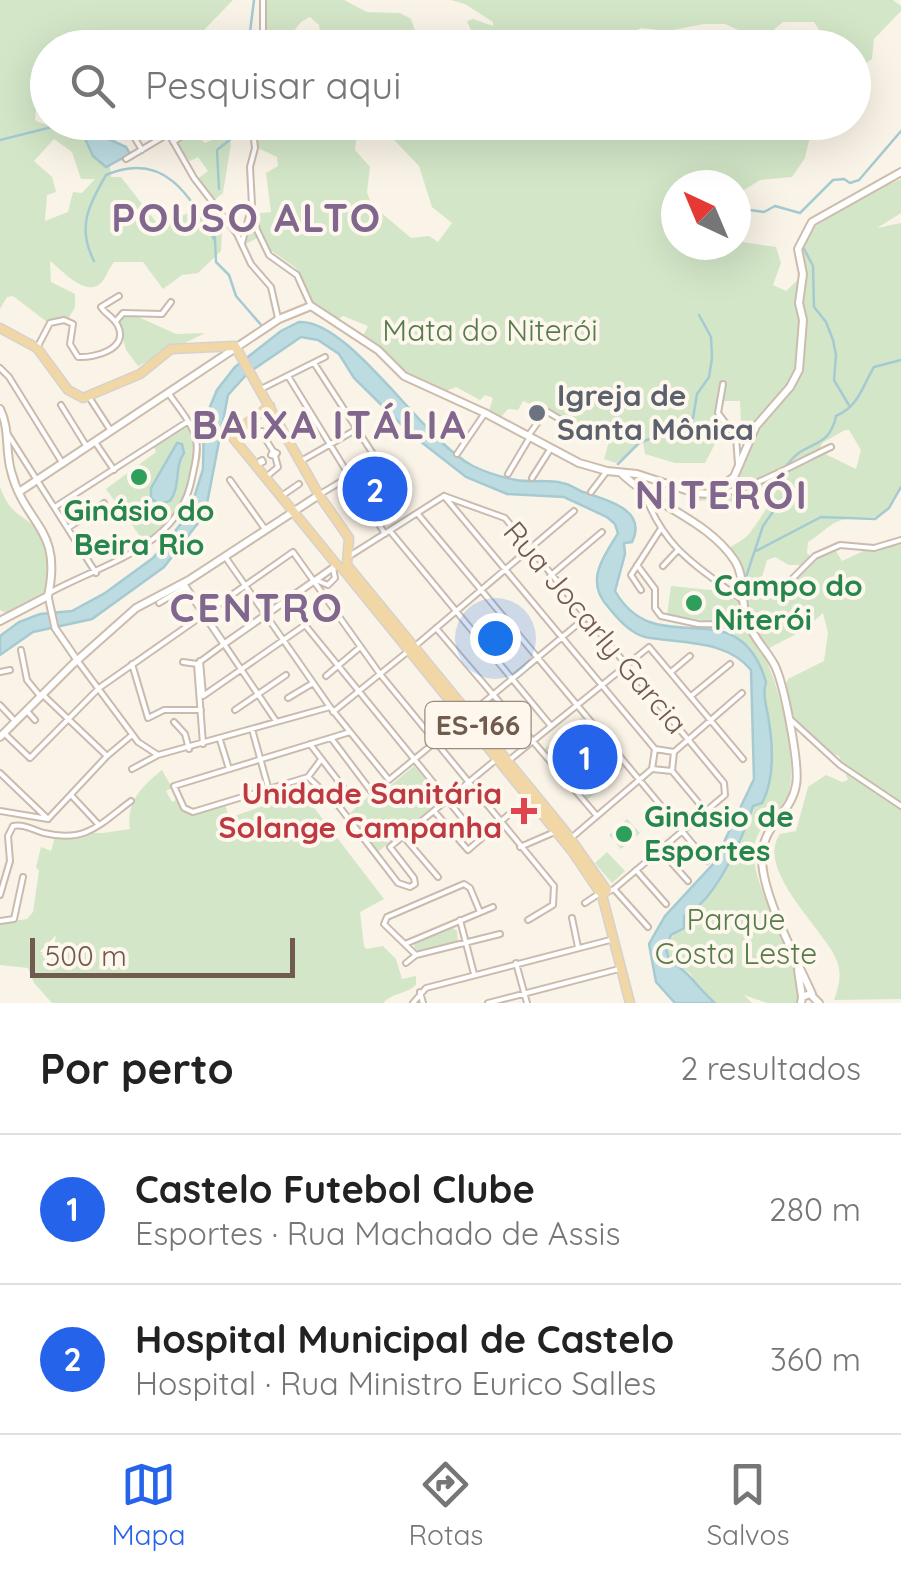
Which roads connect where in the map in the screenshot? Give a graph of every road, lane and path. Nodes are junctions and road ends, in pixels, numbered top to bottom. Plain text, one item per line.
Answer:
1 (263, 0) edge
2 (262, 30) edge
3 (136, 140) edge
4 (158, 140) edge
5 (176, 140) edge
6 (254, 140) edge
7 (173, 142) joint
8 (142, 150) junction
9 (126, 159) dead end
10 (901, 172) edge
11 (252, 205) junction
12 (242, 243) junction
13 (119, 296) dead end
14 (171, 302) dead end
15 (312, 306) junction
16 (278, 319) junction
17 (116, 321) junction
18 (0, 328) edge
19 (37, 348) junction
20 (238, 348) junction
21 (325, 357) dead end
22 (314, 363) junction
23 (0, 368) edge
24 (288, 376) junction
25 (724, 384) dead end
26 (261, 389) junction
27 (169, 394) junction
28 (89, 397) junction
29 (61, 405) dead end
30 (270, 406) junction
31 (0, 409) edge
32 (485, 413) junction
33 (187, 422) junction
34 (357, 429) junction
35 (112, 432) junction
36 (8, 434) junction
37 (264, 435) dead end
38 (529, 437) junction
39 (607, 439) dead end
40 (331, 444) junction
41 (91, 445) junction
42 (831, 447) dead end
43 (552, 448) junction
44 (273, 454) junction
45 (457, 454) dead end
46 (263, 461) dead end
47 (300, 462) junction
48 (63, 464) junction
49 (739, 468) junction
50 (114, 470) junction
51 (607, 471) junction
52 (620, 472) junction
53 (508, 474) dead end
54 (350, 476) junction
55 (265, 478) junction
56 (532, 478) dead end
57 (230, 480) dead end
58 (36, 481) junction
59 (299, 484) dead end
60 (19, 492) junction
61 (592, 492) dead end
62 (644, 493) junction
63 (710, 494) junction
64 (319, 495) junction
65 (444, 496) junction
66 (280, 497) junction
67 (104, 504) dead end
68 (55, 508) junction
69 (292, 511) junction
70 (574, 511) dead end
71 (417, 513) junction
72 (68, 528) junction
73 (265, 529) junction
74 (660, 530) junction
75 (388, 532) junction
76 (602, 532) dead end
77 (901, 540) edge
78 (530, 550) junction
79 (678, 550) junction
80 (225, 556) junction
81 (345, 562) junction
82 (637, 566) junction
83 (663, 566) dead end
84 (504, 570) junction
85 (96, 573) junction
86 (550, 576) junction
87 (314, 581) junction
88 (51, 584) junction
89 (184, 585) junction
90 (245, 586) junction
91 (60, 588) junction
92 (742, 588) junction
93 (642, 590) dead end
94 (480, 591) junction
95 (49, 595) junction
96 (742, 600) junction
97 (158, 603) dead end
98 (455, 612) junction
99 (204, 614) junction
100 (264, 614) junction
101 (585, 618) junction
102 (0, 620) edge
103 (748, 625) junction
104 (436, 628) junction
105 (560, 638) junction
106 (282, 640) junction
107 (224, 644) junction
108 (360, 648) junction
109 (412, 648) junction
110 (21, 650) dead end
111 (690, 656) dead end
112 (536, 658) junction
113 (77, 660) junction
114 (184, 662) dead end
115 (198, 662) junction
116 (132, 664) junction
117 (730, 664) dead end
118 (625, 666) junction
119 (337, 667) junction
120 (242, 668) junction
121 (10, 670) dead end
122 (0, 672) edge
123 (671, 672) junction
124 (380, 674) junction
125 (286, 675) dead end
126 (326, 676) dead end
127 (512, 679) junction
128 (312, 683) junction
129 (600, 686) junction
130 (99, 688) junction
131 (358, 692) junction
132 (742, 693) dead end
133 (42, 694) junction
134 (258, 694) junction
135 (493, 694) junction
136 (690, 696) junction
137 (202, 698) junction
138 (288, 698) dead end
139 (0, 706) edge
140 (577, 706) junction
141 (26, 710) junction
142 (201, 710) junction
143 (234, 710) dead end
144 (332, 710) junction
145 (786, 715) junction
146 (467, 716) junction
147 (69, 718) junction
148 (35, 720) dead end
149 (711, 720) junction
150 (16, 721) junction
151 (174, 722) dead end
152 (276, 722) junction
153 (551, 726) junction
154 (252, 730) junction
155 (350, 732) junction
156 (132, 735) junction
157 (1, 736) edge
158 (330, 738) junction
159 (220, 740) junction
160 (688, 740) junction
161 (533, 741) junction
162 (435, 743) junction
163 (203, 744) junction
164 (310, 744) junction
165 (189, 749) junction
166 (655, 749) junction
167 (674, 752) junction
168 (158, 755) junction
169 (106, 756) junction
170 (743, 759) dead end
171 (322, 760) junction
172 (414, 760) junction
173 (261, 762) junction
174 (503, 762) junction
175 (132, 769) dead end
176 (652, 769) junction
177 (229, 771) junction
178 (672, 771) junction
179 (0, 773) edge
180 (308, 776) junction
181 (638, 781) junction
182 (468, 783) junction
183 (269, 788) junction
184 (371, 791) dead end
185 (497, 792) dead end
186 (71, 796) junction
187 (447, 800) junction
188 (130, 801) dead end
189 (484, 802) junction
190 (356, 804) dead end
191 (901, 806) edge
192 (514, 810) dead end
193 (0, 811) edge
194 (434, 811) junction
195 (705, 812) junction
196 (597, 816) junction
197 (48, 819) junction
198 (500, 822) junction
199 (98, 824) junction
200 (717, 825) dead end
201 (557, 832) junction
202 (681, 832) junction
203 (403, 836) junction
204 (570, 839) junction
205 (480, 840) junction
206 (520, 846) junction
207 (660, 850) junction
208 (707, 862) dead end
209 (588, 867) junction
210 (636, 870) junction
211 (23, 877) dead end
212 (438, 877) dead end
213 (688, 881) dead end
214 (605, 892) junction
215 (0, 895) edge
216 (585, 902) dead end
217 (666, 904) dead end
218 (492, 907) dead end
219 (480, 912) junction
220 (572, 918) dead end
221 (0, 920) edge
222 (460, 920) junction
223 (528, 920) dead end
224 (648, 927) dead end
225 (500, 934) dead end
226 (615, 938) junction
227 (466, 943) junction
228 (405, 944) junction
229 (578, 947) junction
230 (416, 955) junction
231 (797, 959) junction
232 (406, 962) dead end
233 (516, 963) junction
234 (622, 969) junction
235 (474, 974) junction
236 (420, 992) junction
237 (525, 994) junction
238 (629, 1000) edge
239 (802, 1000) edge
240 (819, 1000) edge
241 (413, 1003) edge
242 (423, 1003) edge
243 (488, 1003) edge
244 (528, 1003) edge

1 - 2 street
3 - 8 street
4 - 8 street
5 - 7 street
6 - 11 street
7 - 12 street
8 - 9 street
10 - 49 main road
11 - 12 street
11 - 15 street
12 - 16 street
13 - 17 street
14 - 17 street
15 - 16 main road
15 - 32 main road
16 - 20 main road
17 - 19 street
18 - 19 main road
19 - 28 main road
20 - 26 main road
20 - 27 main road
20 - 28 main road
21 - 22 street
22 - 24 street
22 - 34 street
23 - 48 street
24 - 26 street
24 - 40 street
25 - 49 street
26 - 30 main road
27 - 33 street
27 - 35 main road
28 - 35 street
29 - 41 street
30 - 47 main road
30 - 55 main road
31 - 36 main road
32 - 38 main road
32 - 45 street
33 - 50 street
33 - 85 street
34 - 40 street
34 - 54 street
35 - 41 main road
36 - 58 street
36 - 60 main road
37 - 44 street
38 - 39 street
38 - 43 main road
38 - 53 street
40 - 47 street
40 - 54 street
41 - 48 main road
41 - 50 street
42 - 63 street
43 - 51 main road
43 - 56 street
44 - 46 street
44 - 55 street
47 - 64 main road
48 - 58 main road
49 - 63 main road
50 - 68 street
51 - 52 main road
51 - 61 street
52 - 62 main road
52 - 63 main road
54 - 64 street
54 - 75 street
55 - 66 main road
57 - 73 street
58 - 60 main road
58 - 68 street
59 - 66 street
60 - 88 main road
62 - 74 street
62 - 92 main road
64 - 69 main road
64 - 81 main road
65 - 71 street
65 - 78 street, Rua Jocarly Garcia
65 - 84 street
66 - 69 main road
67 - 72 street
68 - 72 street
69 - 73 main road
69 - 81 main road
70 - 78 street
71 - 75 street
71 - 94 street
72 - 85 street
73 - 80 main road
74 - 79 street
74 - 82 street
75 - 81 street
75 - 98 street
76 - 86 street
77 - 92 street
78 - 84 street
78 - 86 street, Rua Jocarly Garcia
79 - 83 street
79 - 96 street
80 - 89 main road
80 - 90 street
81 - 87 street
81 - 87 street
81 - 109 main road, ES-166
82 - 93 street
82 - 103 street
84 - 94 street
84 - 105 street
85 - 91 street
86 - 101 street, Rua Jocarly Garcia
87 - 90 street
87 - 100 street
87 - 108 street
88 - 91 street
88 - 95 main road
89 - 97 street
89 - 99 street
89 - 113 main road
90 - 99 street
90 - 100 street
91 - 95 street
92 - 96 main road
94 - 98 street
94 - 112 street
95 - 102 main road
95 - 113 street
96 - 103 main road
98 - 104 street
98 - 127 street
99 - 107 street
99 - 116 street
100 - 106 street
100 - 107 street
101 - 105 street
101 - 118 street, Rua Jocarly Garcia
103 - 145 main road
104 - 109 street
104 - 135 street
105 - 112 street
105 - 129 street
106 - 119 street
106 - 120 street
106 - 128 street
107 - 115 street
107 - 120 street
108 - 119 street
108 - 124 street
109 - 124 street
109 - 146 main road, ES-166
110 - 133 street
111 - 123 street
112 - 127 street
112 - 140 street
113 - 130 street
113 - 133 main road
114 - 115 street
115 - 137 street
116 - 130 street
116 - 142 street
117 - 136 street
118 - 123 street
118 - 129 street
118 - 160 street, Rua Jocarly Garcia
119 - 126 street
119 - 131 street
120 - 134 street
120 - 137 street
121 - 122 street
123 - 136 street
124 - 131 street
124 - 162 street
125 - 134 street
127 - 135 street
127 - 153 street
128 - 138 street
128 - 144 street
129 - 140 street
129 - 166 street
130 - 147 street
130 - 156 street
131 - 144 street
131 - 172 street
132 - 149 street
133 - 141 main road
133 - 147 street
134 - 143 street
134 - 152 street
135 - 146 street
135 - 161 street
136 - 149 street
137 - 142 street
139 - 150 street
140 - 153 street
140 - 181 street
141 - 148 street
141 - 150 main road
142 - 163 street
144 - 152 street
144 - 155 street
145 - 191 street
145 - 231 main road
146 - 162 street
146 - 174 main road, ES-166
147 - 157 street
147 - 169 street
149 - 160 street
149 - 170 street
150 - 157 main road
151 - 165 street
152 - 154 street
153 - 161 street
154 - 159 street
154 - 173 street
155 - 158 street
155 - 172 street
156 - 168 street
156 - 169 street
158 - 164 street
158 - 184 street
159 - 163 street
159 - 177 street
160 - 167 street
160 - 195 street, Rua Jocarly Garcia
161 - 174 street
161 - 196 street
162 - 172 street
162 - 182 street
163 - 165 street
164 - 171 street
164 - 173 street
165 - 168 street
166 - 167 street
166 - 176 street
167 - 178 street
168 - 175 street
169 - 186 street
171 - 180 street
171 - 190 street
172 - 187 street
173 - 177 street
173 - 183 street
174 - 182 street
174 - 201 main road, ES-166
174 - 204 main road, ES-166
176 - 178 street
176 - 181 street
177 - 183 street
178 - 195 street
179 - 197 street
180 - 183 street
180 - 203 street
181 - 196 street
181 - 202 street
182 - 187 street
182 - 189 street
185 - 189 street
186 - 197 street
186 - 199 street
187 - 194 street
187 - 205 street
188 - 199 street
189 - 198 street
192 - 198 street
193 - 197 street
194 - 203 street
194 - 205 street
195 - 200 street
195 - 202 street
196 - 204 street
198 - 205 street
198 - 206 street
199 - 215 street
201 - 206 street
201 - 209 main road, ES-166
202 - 207 street
202 - 208 street
203 - 212 street
204 - 209 main road, ES-166
206 - 223 street
207 - 210 street
207 - 213 street
209 - 214 main road, ES-166
210 - 214 street
210 - 217 street
211 - 221 street
214 - 216 street
214 - 224 street
214 - 226 main road, ES-166
214 - 238 main road, ES-166
218 - 219 street
219 - 222 street
219 - 228 street
220 - 229 street
222 - 227 street
222 - 228 street
225 - 227 street
226 - 229 street
226 - 234 main road, ES-166
227 - 230 street
227 - 235 street
228 - 230 street
229 - 233 street
230 - 232 street
231 - 239 main road
231 - 240 main road
233 - 235 street
233 - 237 street
234 - 237 street
234 - 238 main road, ES-166
235 - 236 street
236 - 241 street
236 - 242 street
237 - 243 street
237 - 244 street
239 - 240 main road

